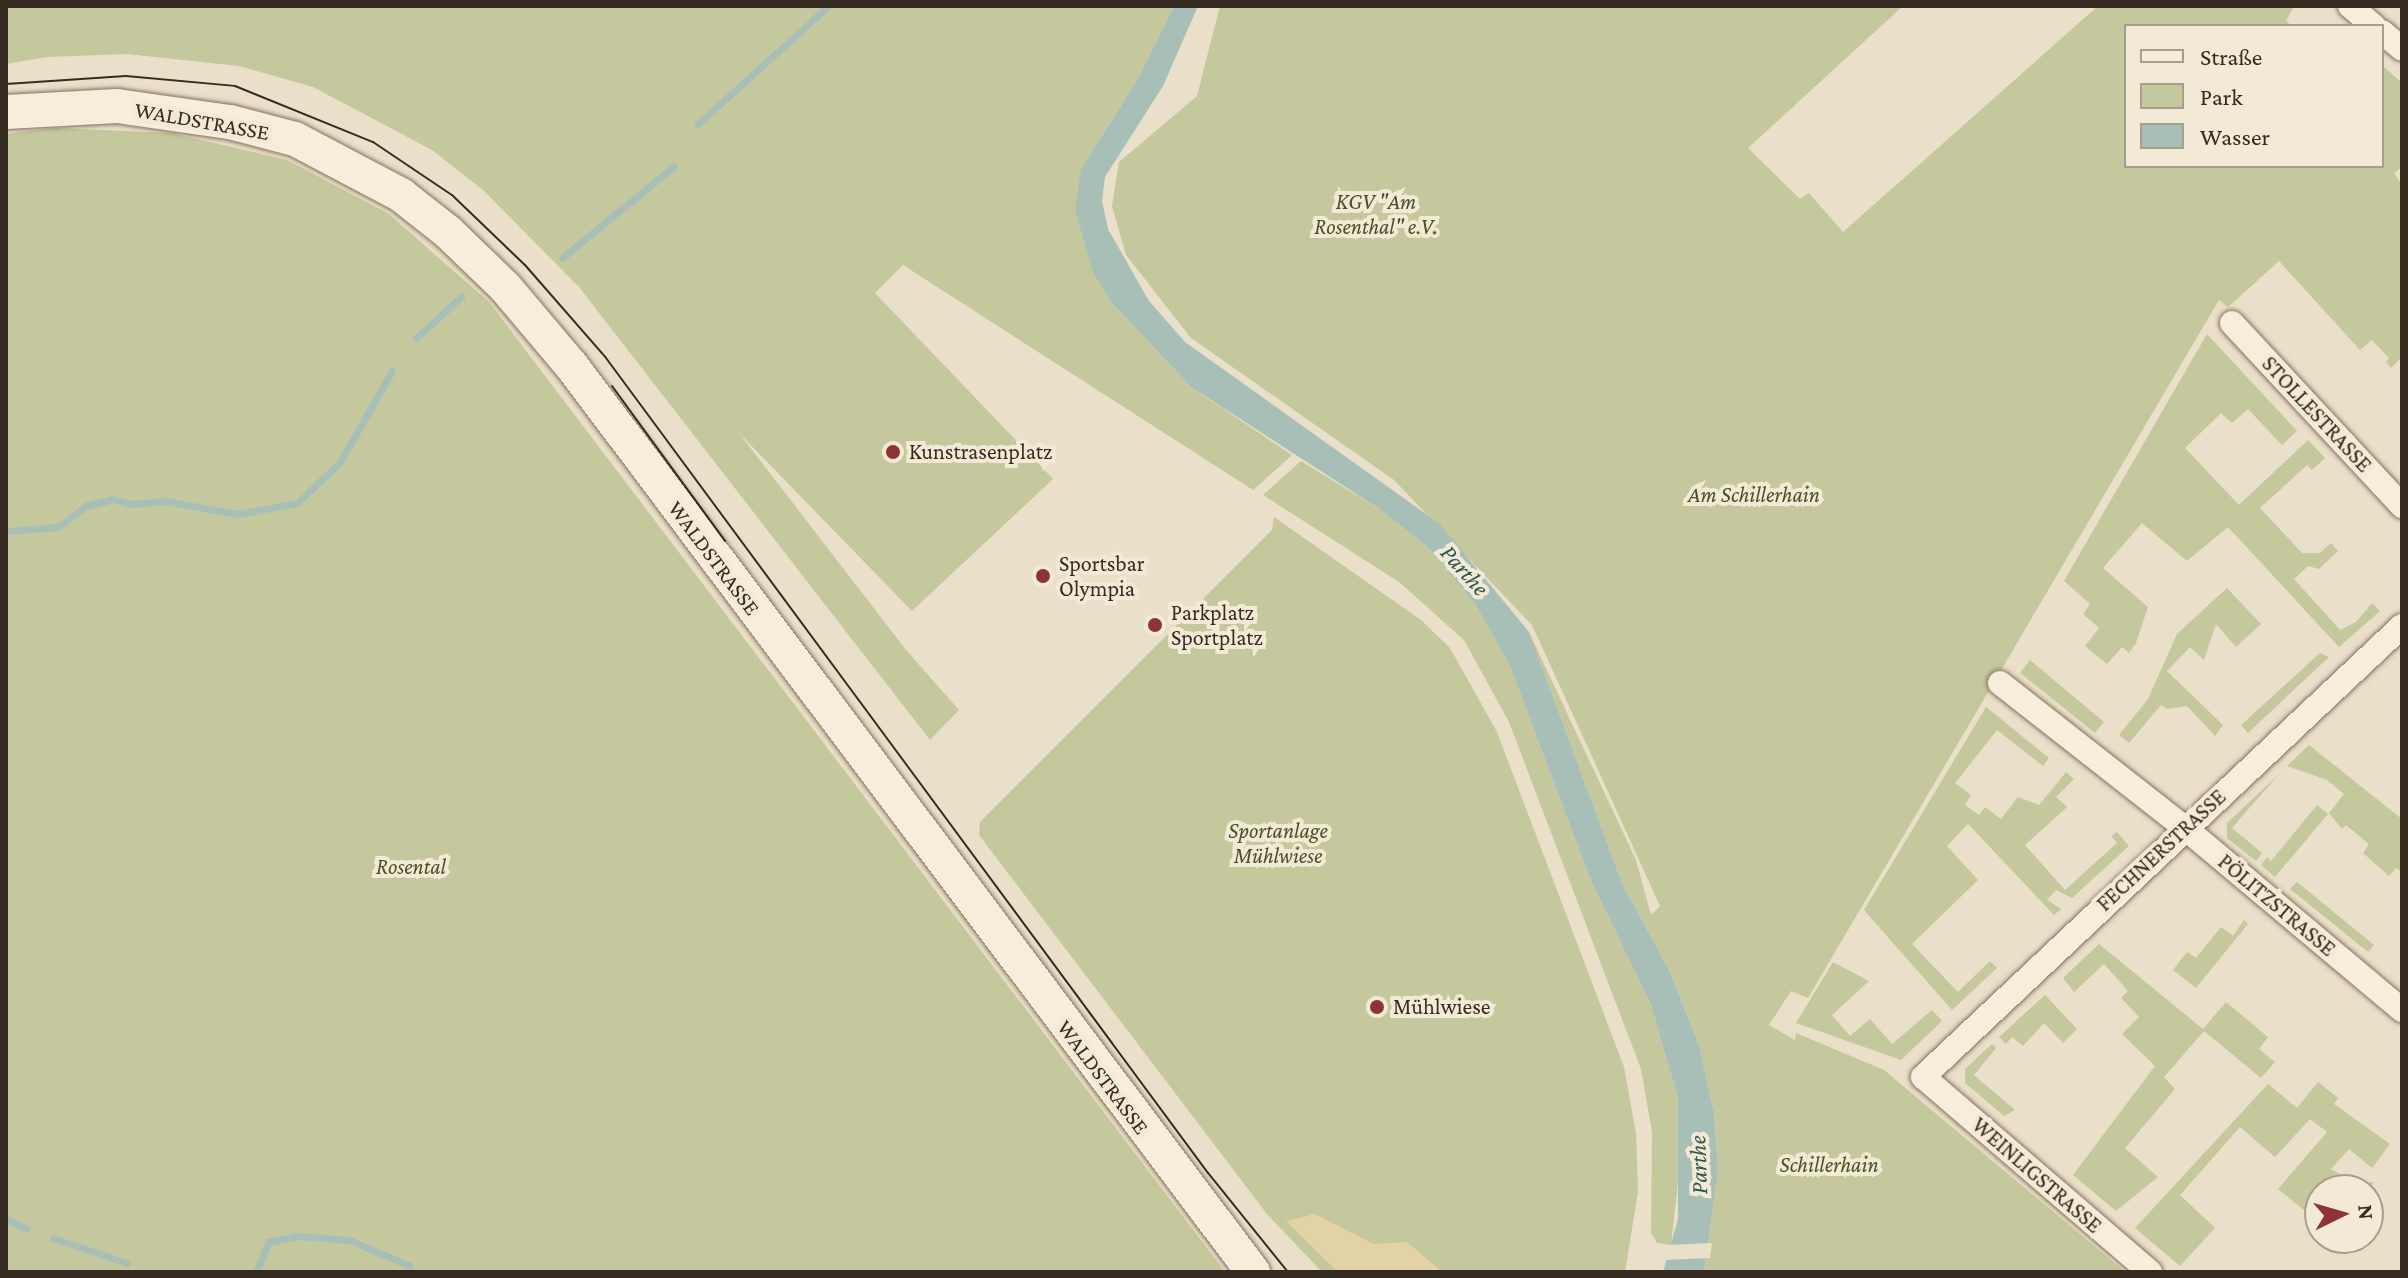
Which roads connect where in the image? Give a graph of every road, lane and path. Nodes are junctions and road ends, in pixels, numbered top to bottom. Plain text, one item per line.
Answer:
1 (2350, 6) edge
2 (2372, 24) edge
3 (2384, 34) edge
4 (2402, 49) edge
5 (6, 112) edge
6 (2232, 323) dead end
7 (2402, 506) edge
8 (2402, 626) edge
9 (2000, 683) dead end
10 (2185, 828) junction
11 (2402, 1010) edge
12 (1923, 1077) joint
13 (1253, 1272) edge
14 (2150, 1272) edge

1 - 2 street
3 - 4 street
5 - 13 main road, WALDSTRASSE
6 - 7 street, STOLLESTRASSE
8 - 10 street, FECHNERSTRASSE
9 - 10 street, PÖLITZSTRASSE
10 - 11 street, PÖLITZSTRASSE
10 - 12 street, FECHNERSTRASSE
12 - 14 street, WEINLIGSTRASSE

